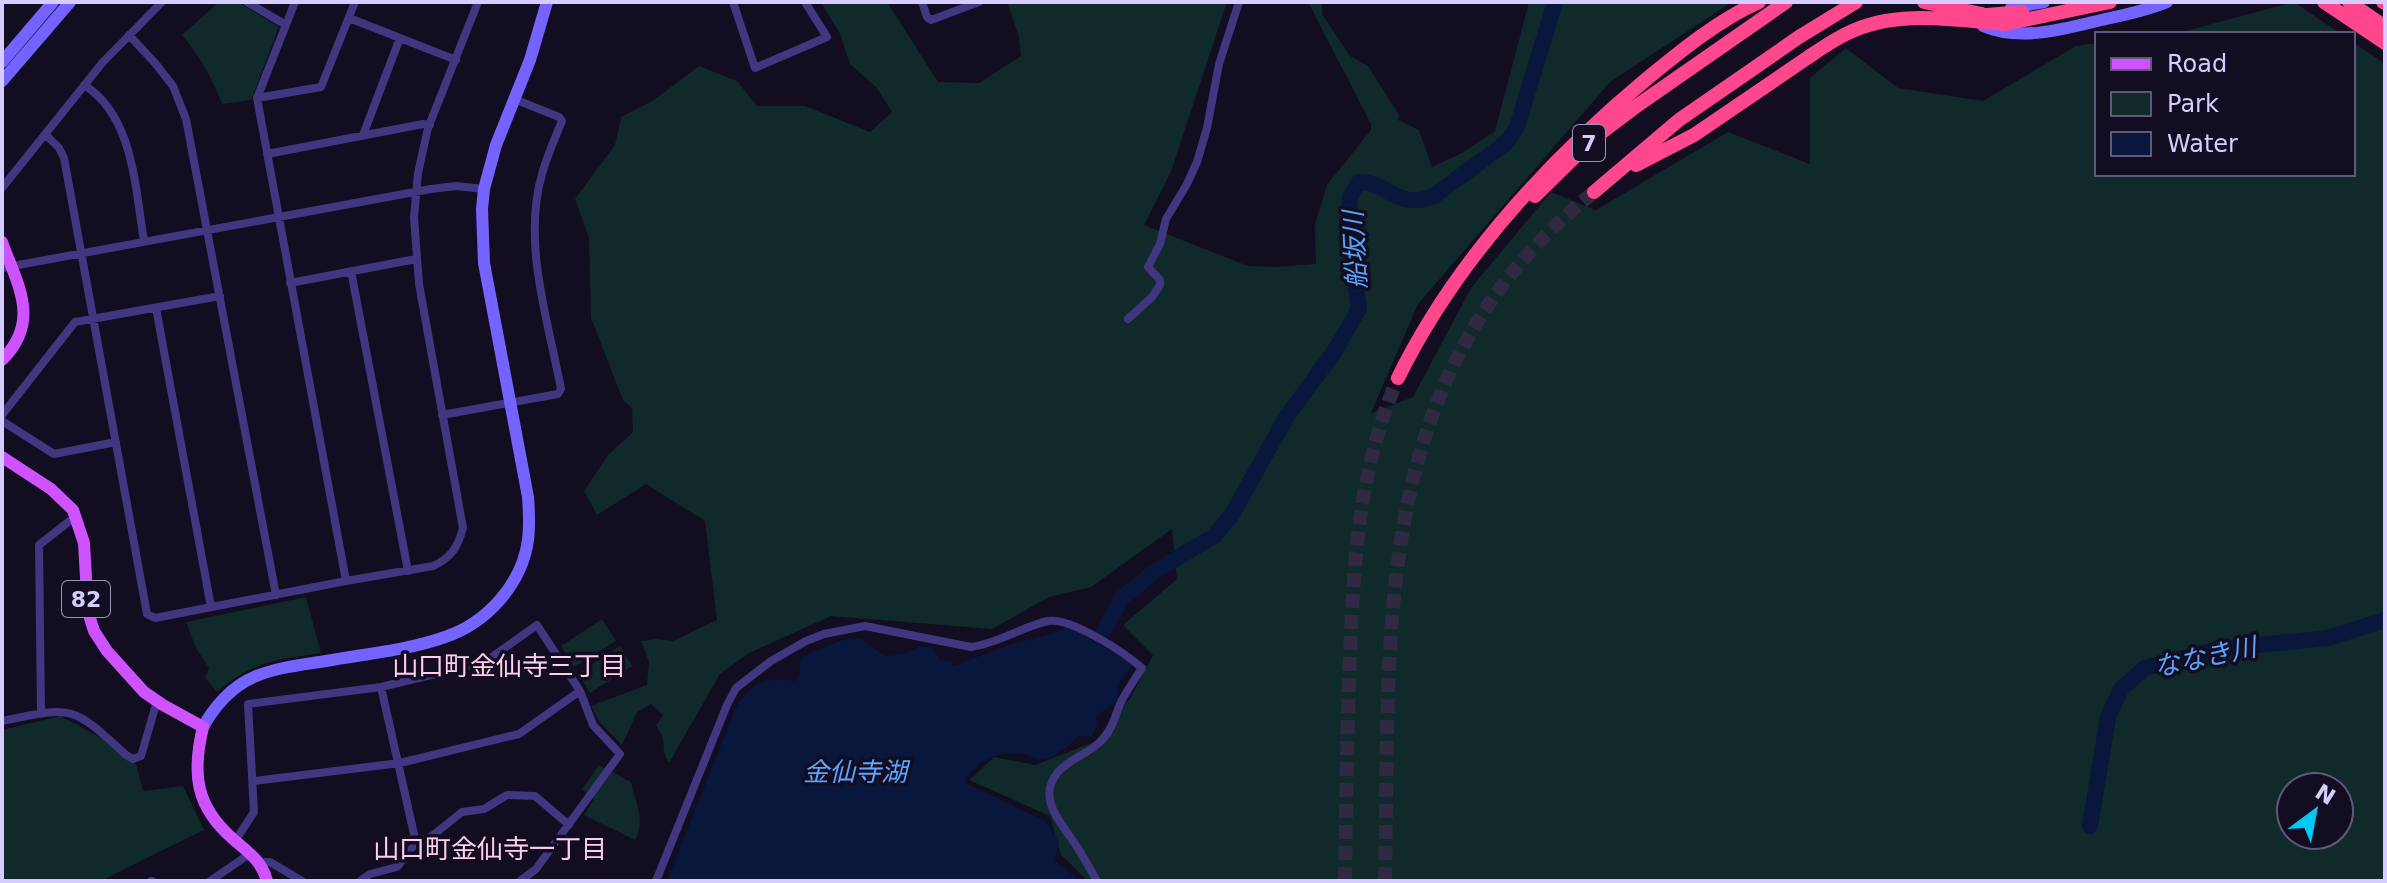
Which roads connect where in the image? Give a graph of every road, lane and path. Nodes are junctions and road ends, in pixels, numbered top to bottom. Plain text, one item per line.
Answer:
1 (53, 2) edge
2 (70, 2) edge
3 (147, 2) edge
4 (162, 2) edge
5 (247, 2) edge
6 (295, 2) edge
7 (355, 2) edge
8 (478, 2) edge
9 (547, 2) edge
10 (733, 2) edge
11 (805, 2) edge
12 (922, 2) edge
13 (979, 2) edge
14 (1239, 2) edge
15 (1759, 2) edge
16 (1856, 2) edge
17 (1924, 2) edge
18 (1945, 2) edge
19 (1957, 2) edge
20 (2044, 2) edge
21 (2069, 2) edge
22 (2110, 2) edge
23 (2167, 2) edge
24 (2324, 2) edge
25 (2349, 2) edge
26 (1782, 4) edge
27 (154, 9) junction
28 (349, 18) junction
29 (286, 25) junction
30 (2385, 27) edge
31 (129, 35) junction
32 (400, 38) junction
33 (2385, 43) edge
34 (456, 60) junction
35 (2, 62) edge
36 (2, 81) edge
37 (84, 85) junction
38 (257, 98) junction
39 (514, 99) junction
40 (430, 125) junction
41 (45, 134) junction
42 (363, 135) junction
43 (267, 154) junction
44 (1611, 178) junction
45 (2, 188) edge
46 (484, 189) junction
47 (416, 191) junction
48 (1594, 192) tunnel mouth
49 (277, 216) junction
50 (208, 229) junction
51 (144, 241) junction
52 (2, 242) edge
53 (1477, 252) junction
54 (81, 253) junction
55 (416, 259) junction
56 (6, 267) edge
57 (351, 271) junction
58 (290, 283) junction
59 (220, 296) junction
60 (156, 308) junction
61 (94, 319) junction
62 (1128, 319) dead end
63 (2, 360) edge
64 (1398, 378) tunnel mouth
65 (510, 404) junction
66 (442, 415) junction
67 (2, 418) edge
68 (116, 442) junction
69 (2, 457) edge
70 (76, 516) junction
71 (408, 571) junction
72 (346, 581) junction
73 (276, 595) junction
74 (211, 607) junction
75 (381, 687) junction
76 (580, 691) junction
77 (157, 701) junction
78 (41, 712) junction
79 (2, 721) edge
80 (203, 727) junction
81 (400, 763) junction
82 (254, 781) junction
83 (569, 825) junction
84 (235, 841) junction
85 (416, 843) junction
86 (255, 858) junction
87 (210, 881) edge
88 (267, 881) edge
89 (302, 881) edge
90 (360, 881) edge
91 (520, 881) edge
92 (656, 881) edge
93 (1097, 881) edge

1 - 35 street
2 - 36 street
3 - 27 street
4 - 27 street
5 - 29 street
6 - 29 street
7 - 28 street
8 - 34 street
9 - 39 street
10 - 11 street
12 - 13 street
14 - 62 street
15 - 53 highway
16 - 44 highway, 7
17 - 21 highway, bridge
18 - 23 street
19 - 20 street
22 - 44 highway, 7, bridge
24 - 33 highway
25 - 30 highway
26 - 53 highway, 7
27 - 31 street
28 - 32 street
28 - 38 street
29 - 38 street
31 - 37 street
31 - 50 street
32 - 34 street
32 - 42 street
34 - 40 street
37 - 41 street
37 - 51 street
38 - 43 street
39 - 46 street
39 - 65 street
40 - 42 street
40 - 47 street
41 - 45 street
41 - 54 street
42 - 43 street
43 - 49 street
44 - 48 highway, 7
46 - 47 street
46 - 65 street
47 - 49 street
47 - 55 street
49 - 50 street
49 - 58 street
50 - 51 street
50 - 59 street
51 - 54 street
52 - 56 main road
53 - 64 highway, 7
54 - 56 street
54 - 61 street
55 - 57 street
55 - 66 street
56 - 63 main road
57 - 58 street
57 - 71 street
58 - 72 street
59 - 60 street
59 - 73 street
60 - 61 street
60 - 74 street
61 - 67 street
61 - 68 street
65 - 66 street
65 - 80 street
66 - 71 street
67 - 68 street
68 - 74 street
69 - 70 main road
70 - 77 main road, 82
70 - 78 street
71 - 72 street
72 - 73 street
73 - 74 street
75 - 76 street
75 - 81 street
75 - 82 street
76 - 81 street
76 - 83 street
77 - 78 street
77 - 80 main road, 82
78 - 79 street
80 - 84 main road
81 - 82 street
81 - 85 street
82 - 84 street
83 - 85 street
83 - 91 street
84 - 86 main road
85 - 90 street
86 - 87 street
86 - 88 main road
86 - 89 street
92 - 93 street

